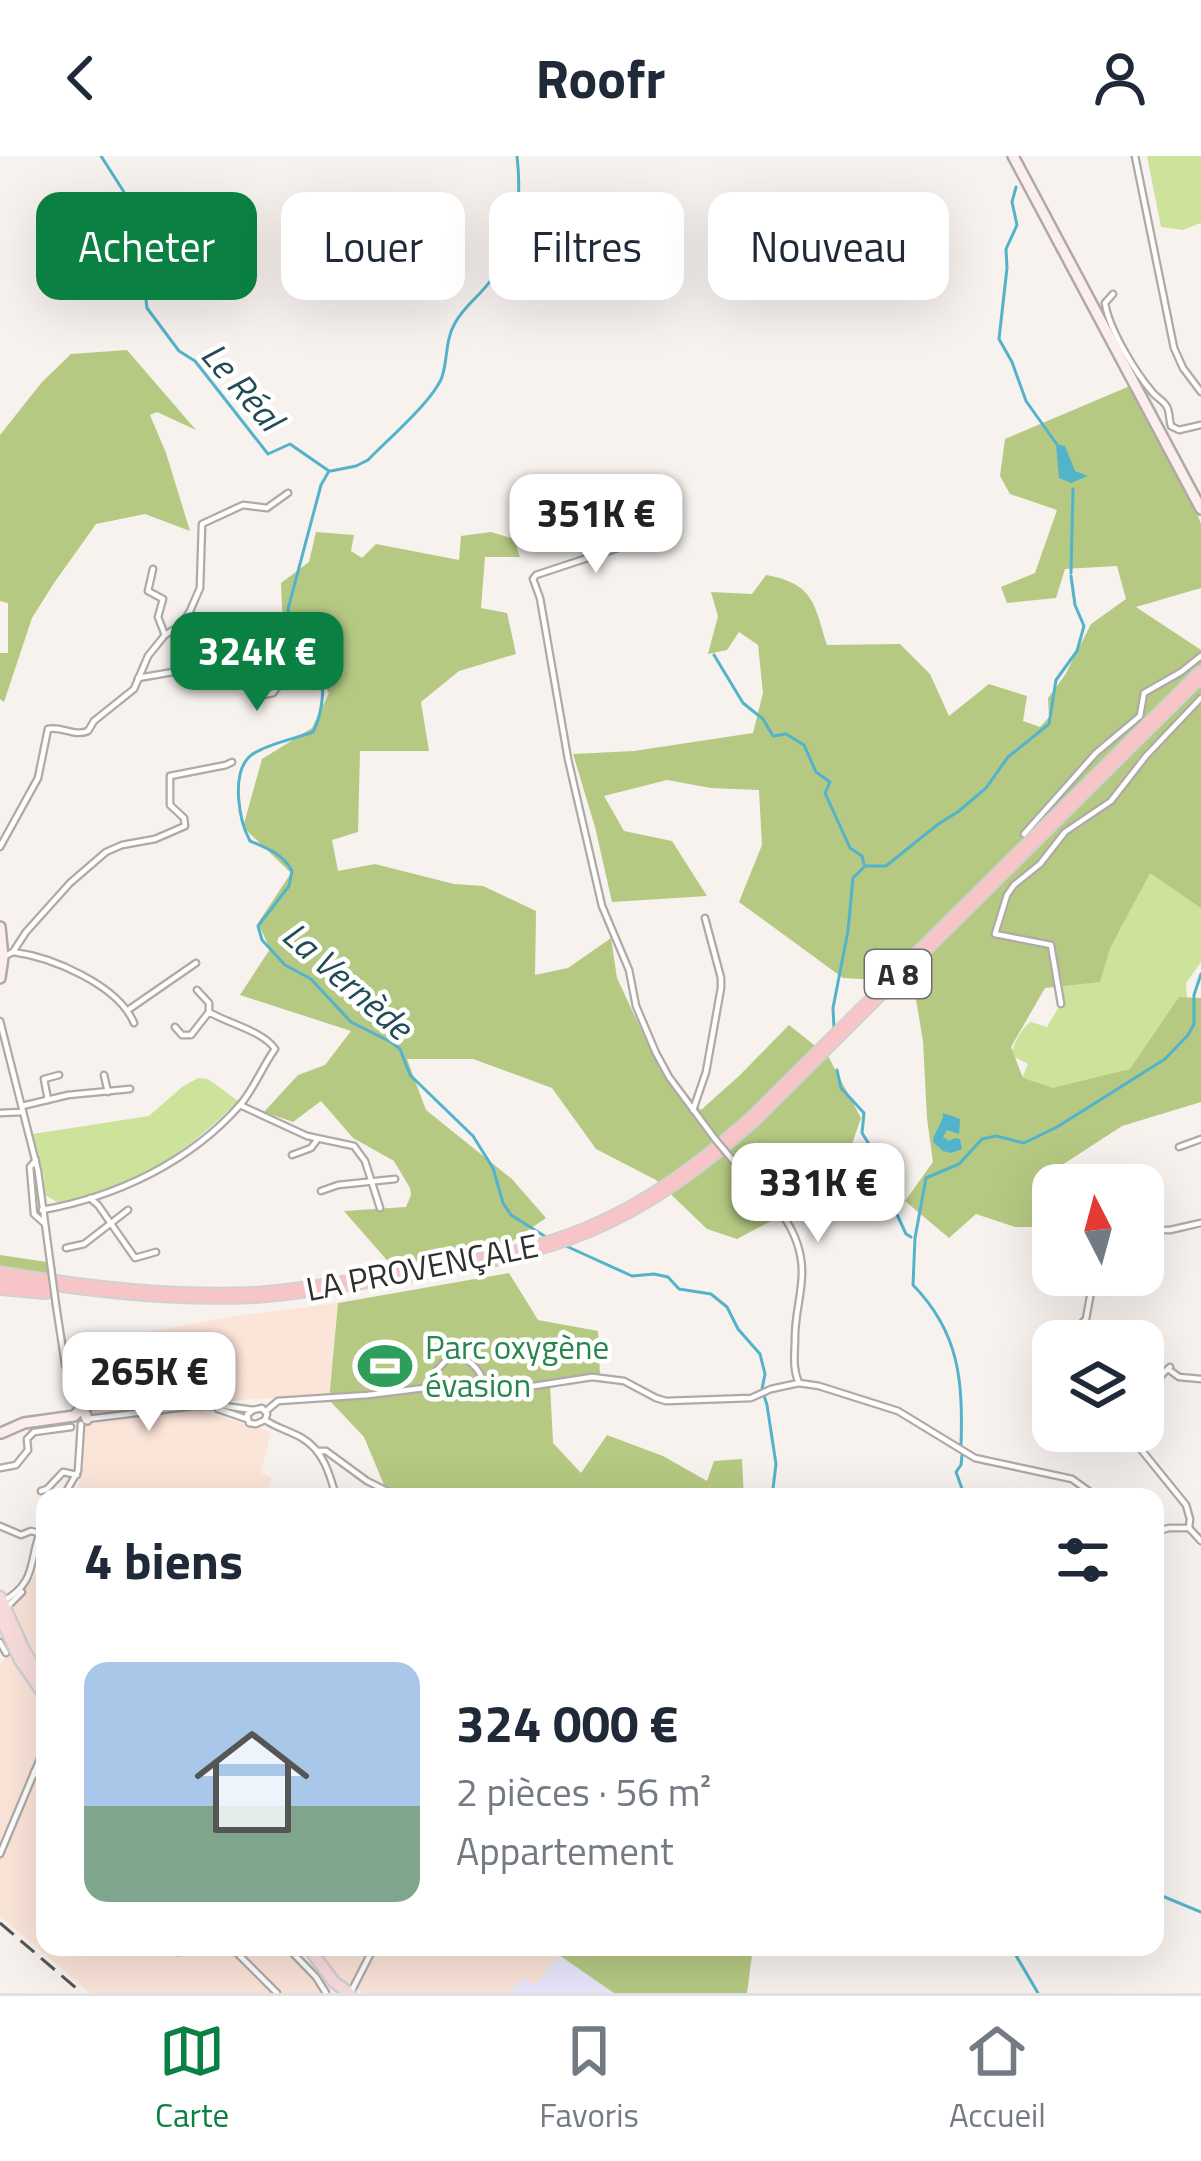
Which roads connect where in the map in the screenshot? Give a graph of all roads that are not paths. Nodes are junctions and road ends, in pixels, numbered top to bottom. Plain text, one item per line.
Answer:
1 (1013, 156) edge
2 (1135, 156) edge
3 (1113, 294) dead end
4 (1201, 392) edge
5 (1201, 425) edge
6 (288, 494) dead end
7 (1201, 506) edge
8 (638, 542) dead end
9 (154, 569) dead end
10 (165, 635) junction
11 (1201, 656) edge
12 (309, 668) dead end
13 (226, 674) junction
14 (1201, 674) edge
15 (139, 678) junction
16 (279, 685) dead end
17 (1201, 686) edge
18 (1201, 698) edge
19 (232, 762) dead end
20 (1024, 834) dead end
21 (0, 847) edge
22 (705, 918) dead end
23 (0, 927) edge
24 (8, 954) edge
25 (196, 963) dead end
26 (0, 978) edge
27 (197, 991) dead end
28 (1061, 1004) dead end
29 (128, 1010) junction
30 (209, 1012) junction
31 (0, 1018) edge
32 (134, 1023) dead end
33 (175, 1027) dead end
34 (104, 1075) dead end
35 (59, 1076) dead end
36 (130, 1089) dead end
37 (108, 1092) junction
38 (48, 1100) junction
39 (239, 1105) junction
40 (23, 1109) junction
41 (693, 1110) junction
42 (0, 1113) edge
43 (1201, 1138) edge
44 (318, 1139) junction
45 (1179, 1147) dead end
46 (292, 1155) dead end
47 (36, 1160) junction
48 (395, 1179) dead end
49 (371, 1182) junction
50 (321, 1191) dead end
51 (90, 1198) junction
52 (63, 1206) junction
53 (380, 1208) dead end
54 (42, 1210) junction
55 (128, 1210) dead end
56 (68, 1216) dead end
57 (44, 1223) junction
58 (112, 1223) junction
59 (1201, 1223) edge
60 (1164, 1230) edge
61 (95, 1237) junction
62 (574, 1240) junction
63 (100, 1247) dead end
64 (66, 1248) dead end
65 (551, 1248) junction
66 (156, 1252) dead end
67 (0, 1281) edge
68 (436, 1371) dead end
69 (1164, 1373) edge
70 (1201, 1379) edge
71 (799, 1383) junction
72 (484, 1384) junction
73 (213, 1407) junction
74 (253, 1410) junction
75 (266, 1411) junction
76 (247, 1419) junction
77 (78, 1420) junction
78 (266, 1420) junction
79 (1, 1437) edge
80 (317, 1451) junction
81 (1143, 1452) edge
82 (0, 1468) edge
83 (77, 1475) junction
84 (48, 1488) edge
85 (69, 1488) edge
86 (333, 1488) edge
87 (381, 1488) edge
88 (1088, 1488) edge
89 (0, 1526) edge
90 (1189, 1528) junction
91 (1164, 1529) edge
92 (36, 1530) edge
93 (1201, 1541) edge
94 (36, 1557) edge
95 (1, 1607) edge
96 (2, 1634) edge
97 (6, 1653) dead end
98 (36, 1669) edge
99 (36, 1683) edge
100 (36, 1767) edge
101 (34, 1772) joint
102 (0, 1854) edge
103 (240, 1956) edge
104 (296, 1956) edge
105 (310, 1956) edge
106 (312, 1956) edge
107 (370, 1956) edge
108 (354, 1991) edge
109 (277, 1993) edge
110 (326, 1993) edge
111 (335, 1993) edge

1 - 7 main road
2 - 4 street
3 - 5 street
6 - 10 street
8 - 41 street
9 - 10 street
10 - 15 street
11 - 20 street
12 - 13 street
13 - 15 street
13 - 16 street
14 - 62 highway, LA PROVENÇALE / A 8
15 - 21 street
17 - 62 highway, LA PROVENÇALE / A 8
18 - 28 street
19 - 24 street
22 - 41 street
23 - 24 main road
24 - 26 main road
24 - 29 street
25 - 29 street
27 - 30 street
29 - 32 street
30 - 33 street
30 - 39 street
31 - 40 street
34 - 37 street
35 - 38 street
36 - 37 street
37 - 38 street
38 - 40 street
39 - 44 street
39 - 51 street
40 - 42 street
40 - 47 street
41 - 71 street, bridge
43 - 45 street
44 - 46 street
44 - 49 street
47 - 54 street
47 - 57 street
48 - 49 street
49 - 50 street
49 - 53 street
51 - 52 street
51 - 58 street
52 - 54 street
52 - 56 street
54 - 57 street
55 - 58 street
57 - 77 street, bridge
58 - 61 street
58 - 66 street
59 - 60 street
61 - 63 street
61 - 64 street
62 - 65 highway, LA PROVENÇALE / A 8
65 - 67 highway, LA PROVENÇALE / A 8
65 - 67 highway, LA PROVENÇALE / A 8
68 - 72 street
69 - 70 street
71 - 72 street
71 - 88 street
72 - 75 street
73 - 74 street
73 - 76 street
73 - 77 street
74 - 75 street
74 - 76 street
75 - 78 street
76 - 78 street
77 - 79 main road
77 - 82 street
77 - 83 street
78 - 80 street
80 - 86 street
80 - 87 street
81 - 90 street
83 - 84 street
83 - 85 street
89 - 92 street
90 - 91 street
90 - 93 street
94 - 95 street
95 - 96 main road
95 - 98 main road
96 - 97 street
96 - 99 main road
100 - 101 street
101 - 102 street
103 - 109 street
104 - 110 street
105 - 111 main road
106 - 108 main road
107 - 108 street

